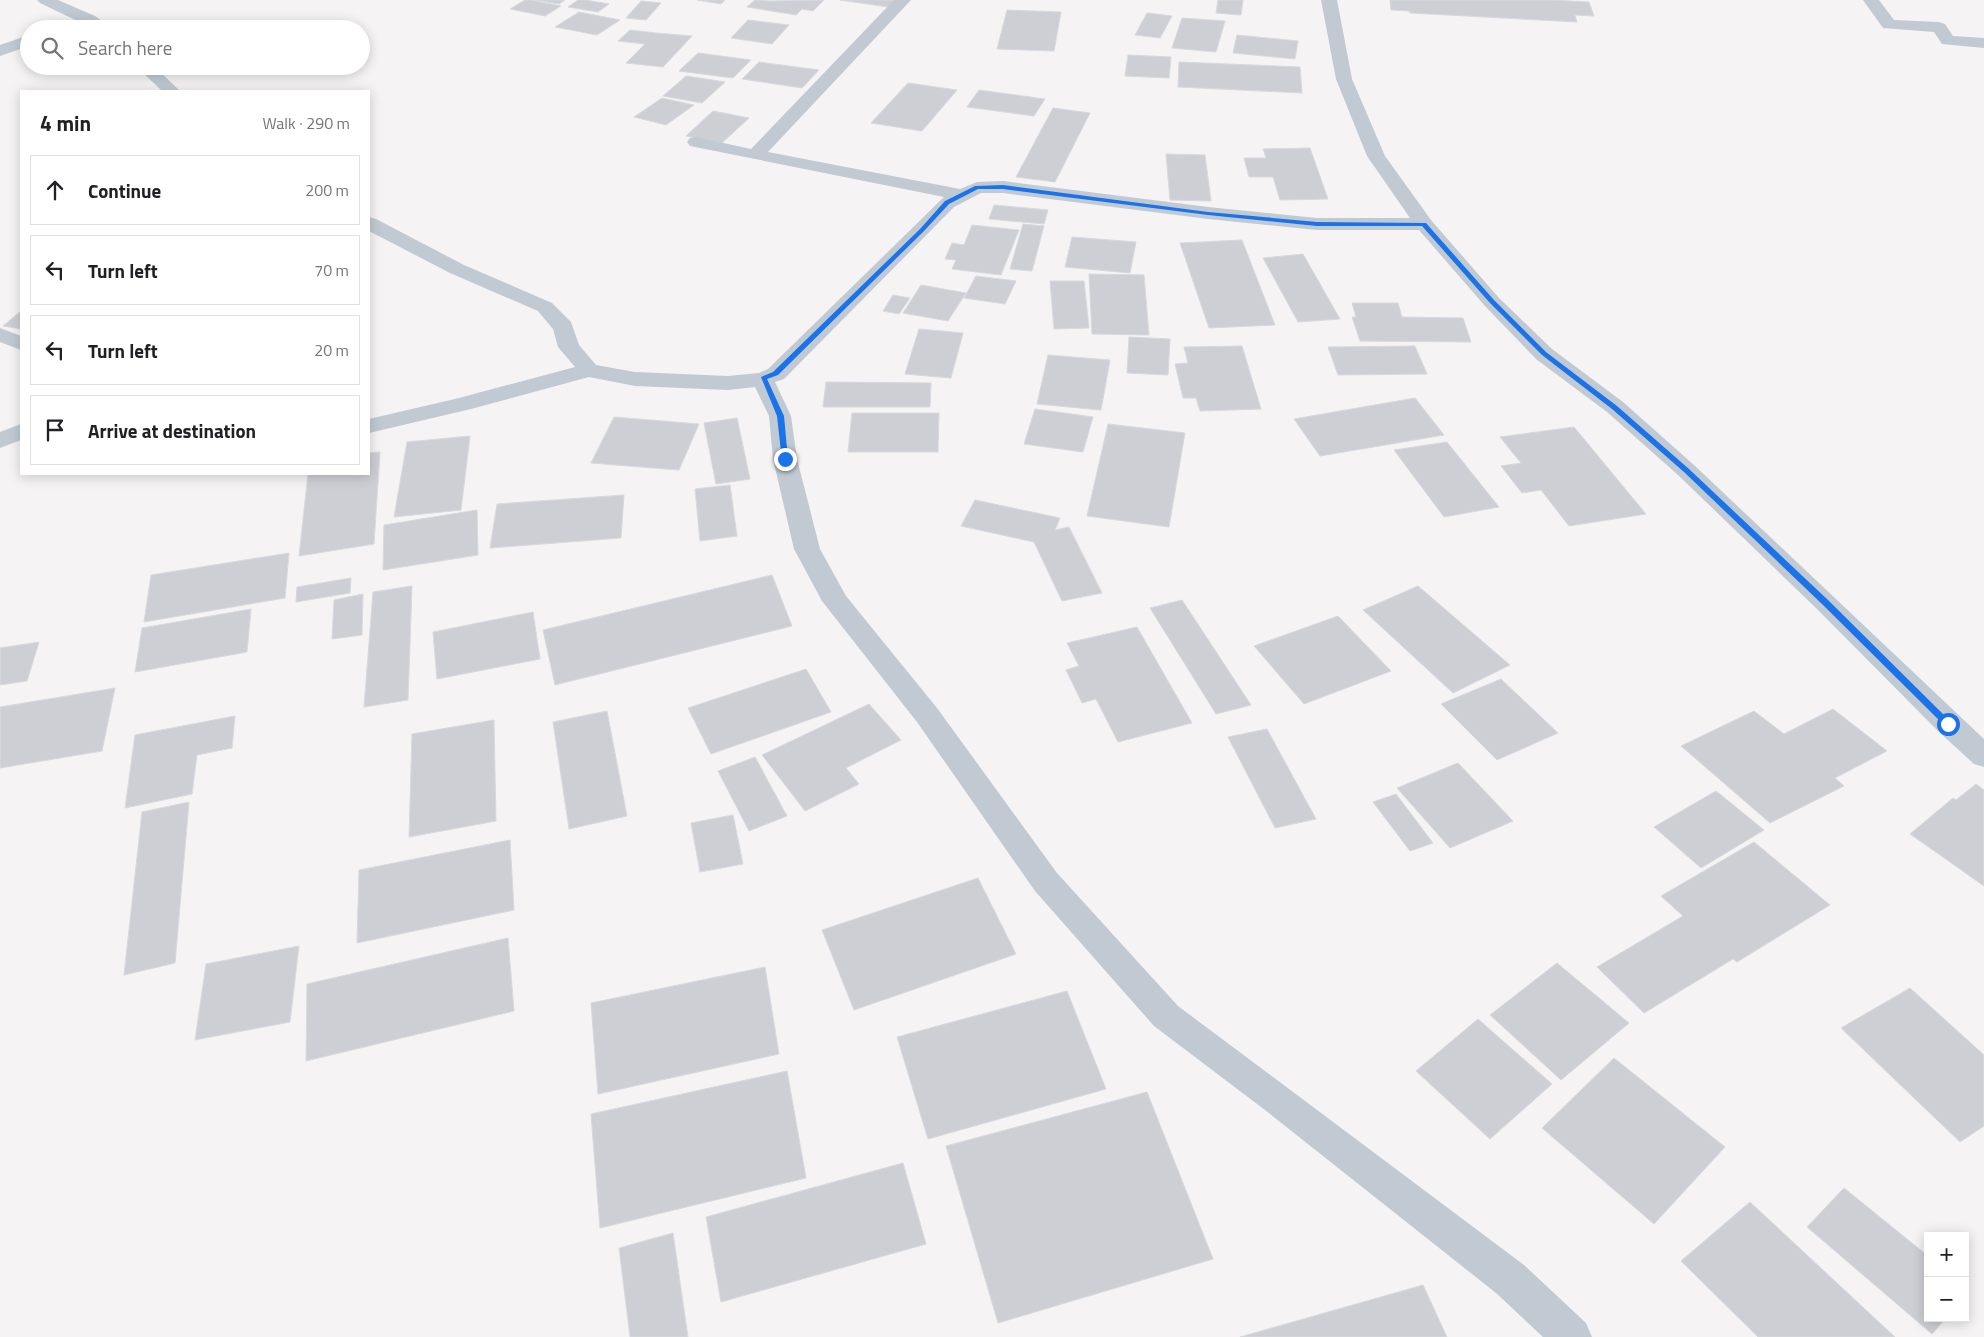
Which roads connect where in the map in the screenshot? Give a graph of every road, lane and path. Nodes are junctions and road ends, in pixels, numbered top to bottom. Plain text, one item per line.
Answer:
1 (45, 0) edge
2 (903, 0) edge
3 (1328, 0) edge
4 (1871, 0) edge
5 (89, 19) edge
6 (20, 43) edge
7 (1984, 43) edge
8 (0, 50) edge
9 (154, 75) edge
10 (171, 90) edge
11 (696, 142) dead end
12 (755, 156) junction
13 (962, 195) junction
14 (370, 224) edge
15 (1424, 224) junction
16 (0, 334) edge
17 (20, 344) edge
18 (589, 370) junction
19 (763, 379) junction
20 (370, 426) edge
21 (20, 431) edge
22 (0, 441) edge
23 (1984, 756) edge
24 (1572, 1337) edge

1 - 5 street
2 - 12 street
3 - 15 street
4 - 7 street
6 - 8 street
9 - 10 street
11 - 12 street
12 - 13 street
13 - 15 street
13 - 19 street
14 - 18 street
15 - 23 street
16 - 17 street
18 - 19 street
18 - 20 street
19 - 24 street
21 - 22 street

